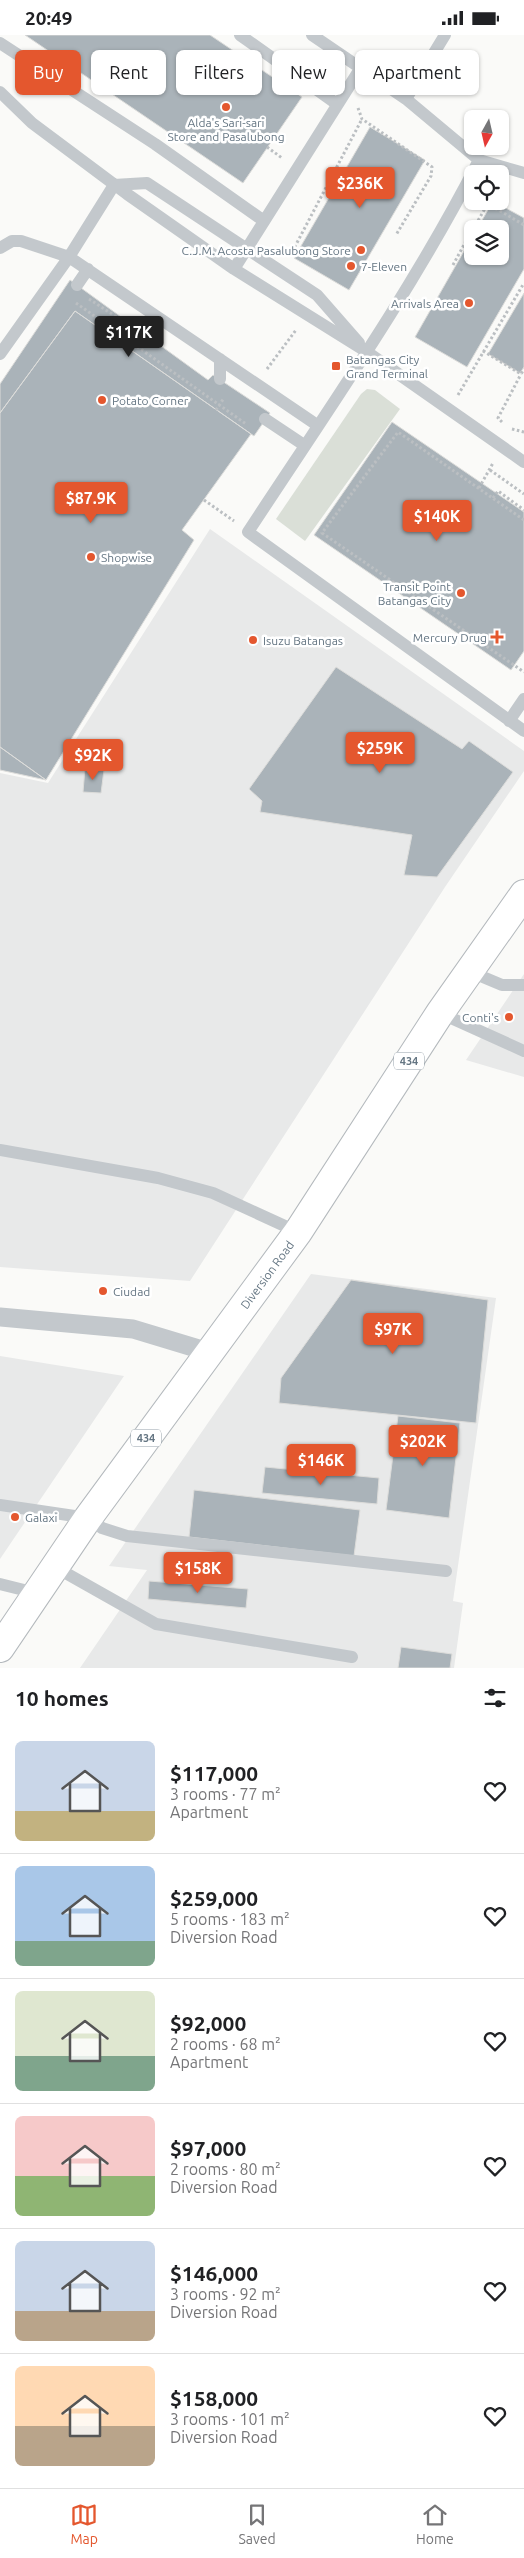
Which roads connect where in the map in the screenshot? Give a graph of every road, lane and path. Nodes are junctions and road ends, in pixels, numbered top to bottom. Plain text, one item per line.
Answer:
1 (240, 35) edge
2 (312, 35) edge
3 (444, 35) edge
4 (0, 43) edge
5 (355, 65) edge
6 (355, 76) edge
7 (350, 84) junction
8 (0, 92) edge
9 (400, 95) edge
10 (406, 99) junction
11 (337, 104) junction
12 (362, 119) junction
13 (479, 160) junction
14 (524, 173) edge
15 (114, 185) junction
16 (478, 220) edge
17 (264, 221) junction
18 (524, 225) edge
19 (396, 235) dead end
20 (464, 245) edge
21 (0, 248) edge
22 (247, 249) junction
23 (69, 257) junction
24 (453, 265) dead end
25 (88, 269) junction
26 (234, 269) junction
27 (282, 270) junction
28 (524, 283) edge
29 (79, 289) joint
30 (74, 302) dead end
31 (306, 315) junction
32 (501, 321) junction
33 (506, 323) dead end
34 (134, 327) dead end
35 (116, 331) junction
36 (125, 338) junction
37 (121, 343) dead end
38 (483, 351) junction
39 (367, 352) junction
40 (0, 354) edge
41 (220, 359) junction
42 (524, 369) edge
43 (240, 373) junction
44 (521, 374) junction
45 (220, 379) dead end
46 (219, 404) junction
47 (216, 409) dead end
48 (450, 411) junction
49 (265, 419) dead end
50 (317, 425) junction
51 (250, 426) dead end
52 (524, 432) edge
53 (304, 445) junction
54 (524, 462) edge
55 (490, 470) dead end
56 (482, 483) dead end
57 (479, 488) junction
58 (524, 494) edge
59 (493, 498) junction
60 (204, 500) dead end
61 (524, 510) edge
62 (524, 520) edge
63 (248, 532) junction
64 (524, 671) edge
65 (524, 699) edge
66 (509, 721) junction
67 (524, 731) edge
68 (522, 902) edge
69 (471, 972) junction
70 (524, 985) edge
71 (440, 1013) junction
72 (524, 1051) edge
73 (0, 1150) edge
74 (298, 1231) junction
75 (0, 1317) edge
76 (209, 1352) junction
77 (0, 1505) edge
78 (88, 1518) junction
79 (54, 1567) junction
80 (446, 1571) dead end
81 (0, 1584) edge
82 (36, 1593) junction
83 (0, 1648) edge
84 (352, 1657) dead end

1 - 11 lane
2 - 5 lane
3 - 10 lane
4 - 17 lane
6 - 7 lane
7 - 11 lane
7 - 12 path
8 - 15 lane
9 - 10 lane
10 - 13 lane
11 - 17 lane
12 - 19 path
12 - 27 path
13 - 14 lane
13 - 39 lane
15 - 22 lane
15 - 23 lane
15 - 26 lane
16 - 18 path
17 - 22 lane
20 - 24 path
21 - 23 lane
22 - 26 lane
22 - 27 lane
23 - 25 lane
23 - 40 lane
25 - 29 lane
25 - 41 lane
26 - 31 lane
27 - 39 lane
28 - 32 path
29 - 35 path
30 - 35 path
31 - 39 lane
31 - 43 path
32 - 33 path
32 - 38 path
34 - 36 path
35 - 36 path
36 - 37 path
36 - 46 path
38 - 44 path
38 - 48 path
39 - 48 lane
39 - 50 lane
41 - 43 lane
41 - 45 lane
42 - 44 path
43 - 50 lane
44 - 52 path
46 - 47 path
46 - 51 path
48 - 54 lane
49 - 53 lane
50 - 53 lane
53 - 63 lane
55 - 58 path
56 - 57 path
57 - 59 path
57 - 64 path
59 - 61 path
59 - 62 path
60 - 63 path
63 - 66 lane
65 - 66 lane
66 - 67 lane
68 - 69 highway, Diversion Road / 434
69 - 70 lane
69 - 71 highway, Diversion Road / 434
71 - 72 lane
71 - 74 highway, Diversion Road / 434
73 - 74 lane
74 - 76 highway, Diversion Road / 434
75 - 76 street
76 - 78 highway, Diversion Road / 434
77 - 78 lane
78 - 79 highway, Diversion Road / 434
78 - 80 lane
79 - 82 highway, Diversion Road / 434
79 - 84 lane
81 - 82 lane
82 - 83 highway, Diversion Road / 434

